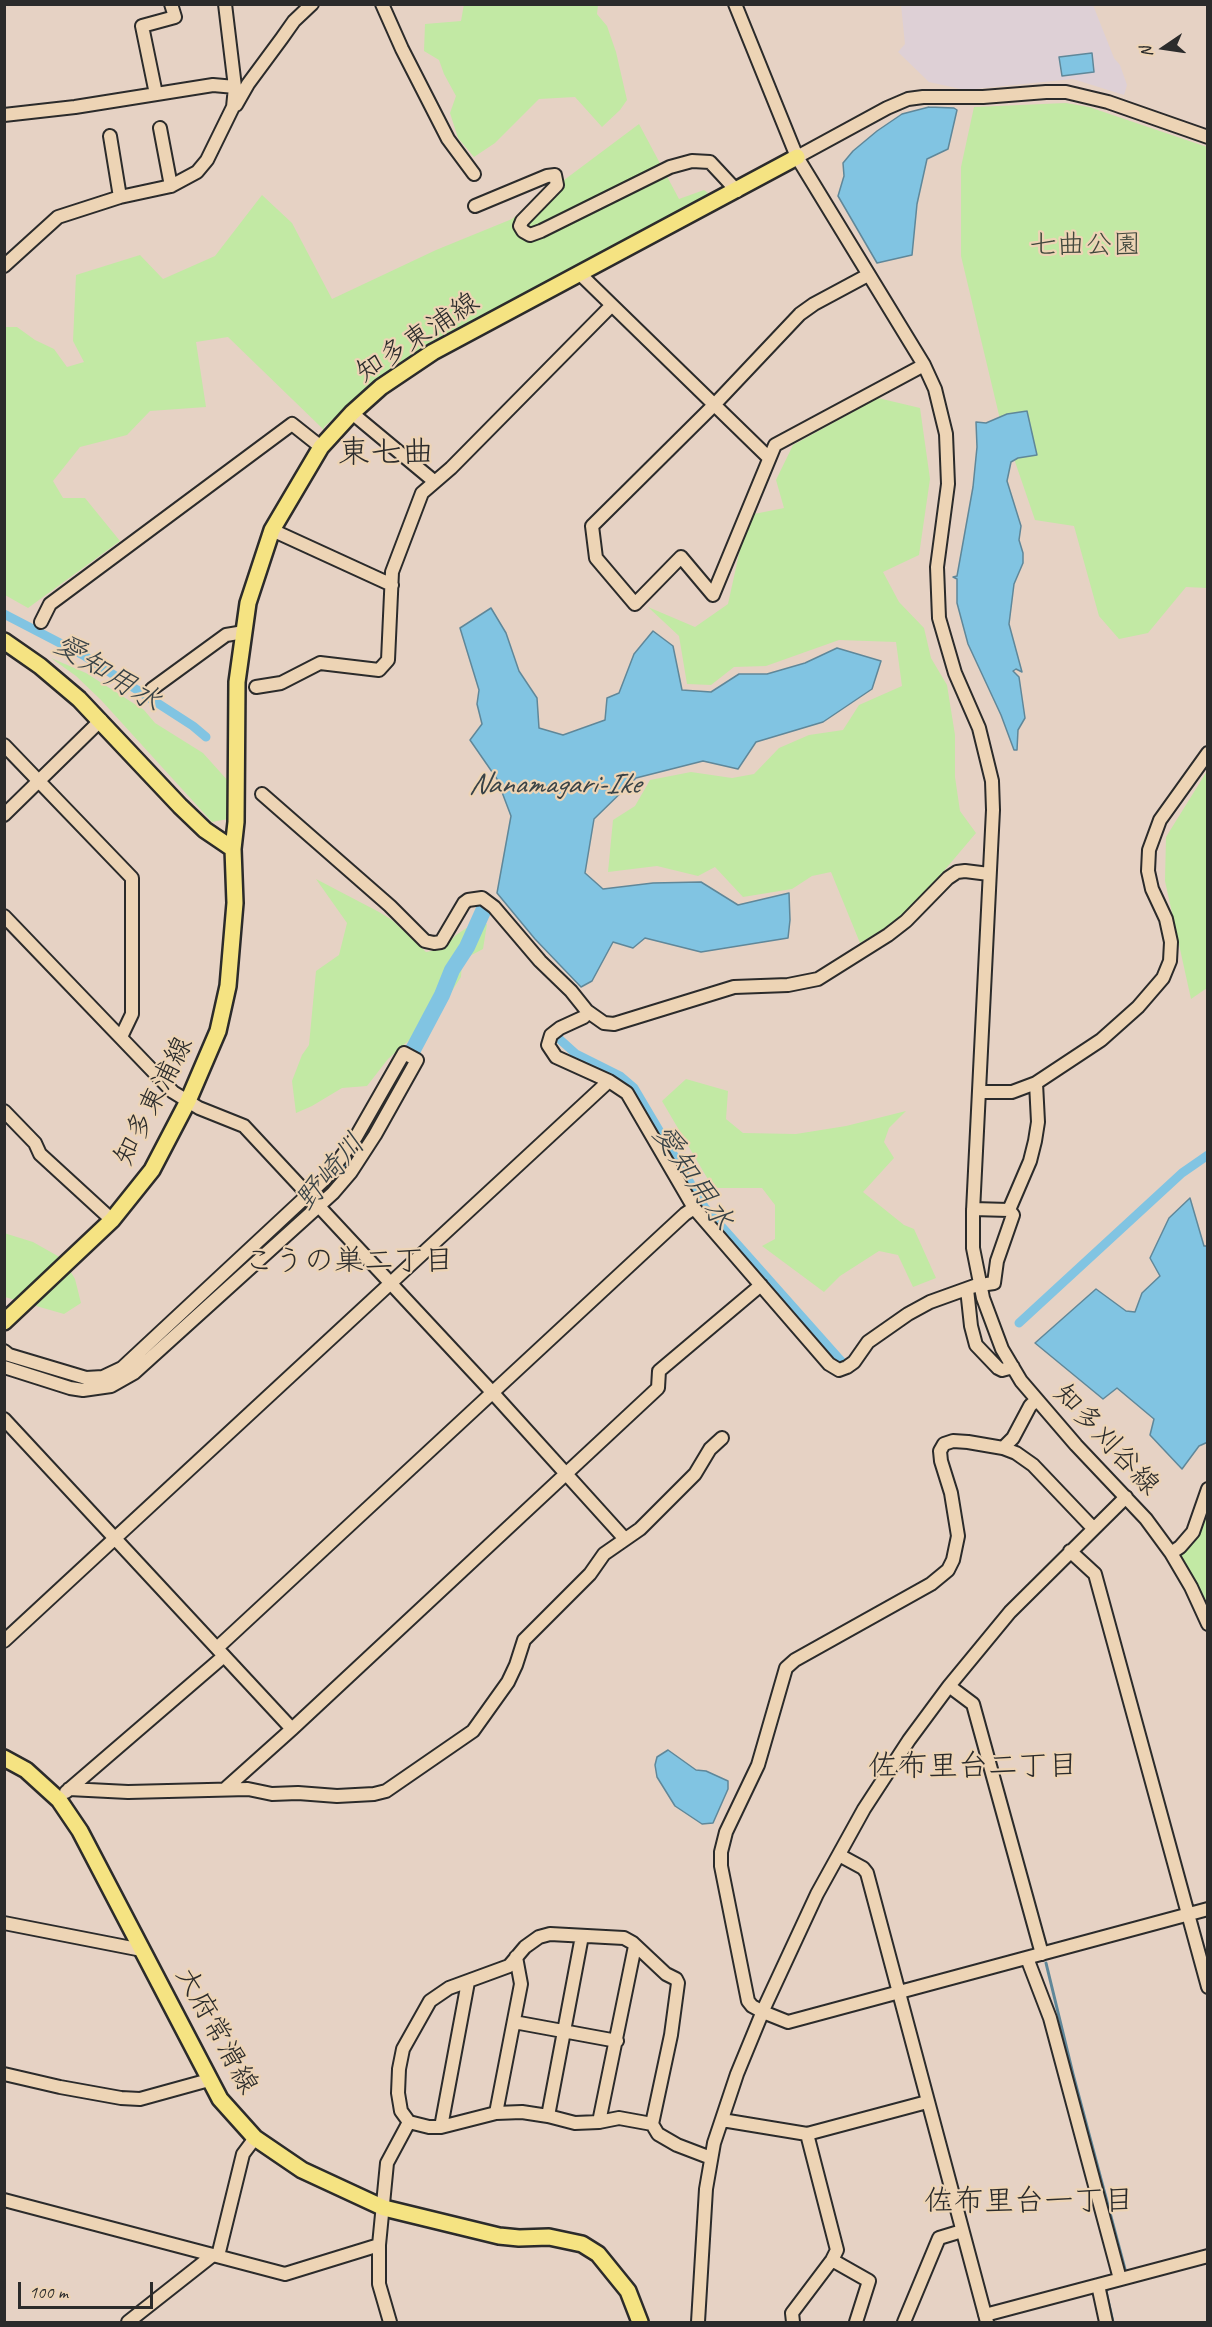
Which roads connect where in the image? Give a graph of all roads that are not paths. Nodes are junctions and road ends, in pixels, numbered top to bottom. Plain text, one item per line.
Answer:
1 (171, 4) edge
2 (225, 4) edge
3 (382, 4) edge
4 (735, 4) edge
5 (305, 6) edge
6 (235, 87) junction
7 (156, 94) junction
8 (233, 107) junction
9 (4, 115) edge
10 (160, 128) dead end
11 (110, 136) dead end
12 (1208, 137) edge
13 (797, 157) junction
14 (474, 174) dead end
15 (171, 186) junction
16 (737, 191) junction
17 (120, 197) junction
18 (475, 206) dead end
19 (4, 266) edge
20 (579, 273) junction
21 (868, 275) junction
22 (611, 306) junction
23 (924, 365) junction
24 (714, 405) junction
25 (352, 413) junction
26 (321, 447) junction
27 (769, 458) junction
28 (435, 482) junction
29 (272, 530) junction
30 (392, 585) junction
31 (41, 622) dead end
32 (244, 632) junction
33 (4, 641) edge
34 (256, 687) dead end
35 (152, 689) dead end
36 (100, 720) junction
37 (4, 745) edge
38 (1208, 753) edge
39 (39, 781) junction
40 (262, 794) dead end
41 (4, 816) edge
42 (233, 849) junction
43 (989, 874) junction
44 (4, 916) edge
45 (584, 1017) dead end
46 (121, 1037) junction
47 (609, 1081) junction
48 (1036, 1083) junction
49 (979, 1092) junction
50 (188, 1101) junction
51 (4, 1111) edge
52 (314, 1202) junction
53 (694, 1208) junction
54 (973, 1209) junction
55 (1009, 1210) junction
56 (112, 1220) junction
57 (390, 1284) junction
58 (984, 1284) junction
59 (760, 1285) junction
60 (967, 1288) junction
61 (4, 1322) edge
62 (4, 1351) edge
63 (4, 1368) edge
64 (1013, 1368) junction
65 (492, 1392) junction
66 (1036, 1400) junction
67 (4, 1419) edge
68 (722, 1438) dead end
69 (1003, 1448) junction
70 (567, 1474) junction
71 (1208, 1489) edge
72 (1126, 1497) junction
73 (1093, 1528) junction
74 (116, 1538) junction
75 (625, 1539) junction
76 (1070, 1551) junction
77 (1171, 1553) junction
78 (1208, 1624) edge
79 (4, 1641) edge
80 (221, 1652) junction
81 (949, 1686) junction
82 (292, 1729) junction
83 (4, 1758) edge
84 (225, 1789) junction
85 (64, 1794) junction
86 (838, 1855) junction
87 (1208, 1909) edge
88 (1186, 1915) junction
89 (4, 1923) edge
90 (582, 1936) junction
91 (635, 1946) junction
92 (142, 1950) junction
93 (1042, 1954) junction
94 (516, 1957) junction
95 (1027, 1958) junction
96 (468, 1982) junction
97 (1208, 1987) edge
98 (899, 1993) junction
99 (763, 2012) junction
100 (514, 2022) junction
101 (564, 2030) junction
102 (617, 2041) junction
103 (4, 2074) edge
104 (209, 2080) junction
105 (927, 2102) junction
106 (496, 2113) junction
107 (548, 2116) junction
108 (722, 2120) junction
109 (409, 2122) junction
110 (599, 2122) junction
111 (652, 2124) junction
112 (441, 2127) junction
113 (807, 2134) junction
114 (255, 2138) junction
115 (711, 2158) junction
116 (4, 2200) edge
117 (384, 2208) junction
118 (962, 2231) junction
119 (379, 2245) junction
120 (216, 2255) junction
121 (1208, 2256) edge
122 (832, 2260) junction
123 (1120, 2279) junction
124 (1098, 2285) junction
125 (986, 2319) edge
126 (128, 2322) edge
127 (390, 2322) edge
128 (640, 2322) edge
129 (698, 2322) edge
130 (793, 2322) edge
131 (856, 2322) edge
132 (904, 2322) edge
133 (1106, 2322) edge

1 - 7 street
2 - 6 street
3 - 14 street
4 - 13 street
5 - 8 street
6 - 7 street
6 - 8 street
7 - 9 street
8 - 15 street
10 - 15 street
11 - 17 street
12 - 13 street
13 - 16 main road, 知多東浦線
13 - 21 street, 知多刈谷線
15 - 17 street
16 - 18 street
16 - 20 main road, 知多東浦線
17 - 19 street
20 - 22 street
20 - 25 main road, 知多東浦線
21 - 23 street, 知多刈谷線
21 - 24 street
22 - 24 street
22 - 28 street
23 - 27 street
23 - 43 street, 知多刈谷線
24 - 27 street
24 - 27 street
25 - 26 main road, 知多東浦線
25 - 28 street
26 - 29 main road, 知多東浦線
26 - 31 street
28 - 30 street
29 - 30 street
29 - 32 main road, 知多東浦線
30 - 34 street
32 - 35 street
32 - 42 main road, 知多東浦線
33 - 36 main road
36 - 39 street
36 - 42 main road
37 - 39 street
38 - 48 street
39 - 41 street
39 - 46 street
40 - 43 street
42 - 50 main road, 知多東浦線
43 - 49 street, 知多刈谷線
44 - 46 street
45 - 47 street
46 - 50 street
47 - 53 street
47 - 57 street
48 - 49 street
48 - 55 street
49 - 54 street, 知多刈谷線
50 - 52 street
50 - 56 main road, 知多東浦線
51 - 56 street
52 - 52 street
52 - 57 street
52 - 62 street
52 - 63 street
53 - 59 street
53 - 65 street
54 - 55 street
54 - 58 street, 知多刈谷線
55 - 58 street
56 - 61 main road, 知多東浦線
57 - 65 street
57 - 74 street
58 - 60 street
58 - 64 street, 知多刈谷線
59 - 60 street
59 - 70 street
60 - 64 street
64 - 66 street, 知多刈谷線
65 - 70 street
65 - 80 street
66 - 69 street
66 - 72 street, 知多刈谷線
67 - 74 street
68 - 75 street
69 - 73 street
69 - 99 street
70 - 75 street
70 - 82 street
71 - 77 street
72 - 73 street
72 - 77 street, 知多刈谷線
73 - 76 street
74 - 79 street
74 - 80 street
75 - 84 street
76 - 81 street
76 - 88 street
77 - 78 street, 知多刈谷線
80 - 82 street
80 - 85 street
81 - 86 street
81 - 93 street
82 - 84 street
83 - 85 main road, 大府常滑線
84 - 85 street
85 - 92 main road, 大府常滑線
86 - 98 street
86 - 99 street
87 - 88 street
88 - 93 street
88 - 97 street
89 - 92 street
90 - 91 street
90 - 94 street
90 - 101 street
91 - 102 street
91 - 111 street
92 - 104 main road, 大府常滑線
93 - 95 street
94 - 96 street
94 - 100 street
95 - 98 street
95 - 123 street
96 - 109 street
96 - 112 street
98 - 99 street
98 - 105 street
99 - 108 street
100 - 101 street
100 - 106 street
101 - 102 street
101 - 107 street
102 - 110 street
103 - 104 street
104 - 114 main road, 大府常滑線
105 - 113 street
105 - 118 street
106 - 107 street
106 - 112 street
107 - 110 street
108 - 113 street
108 - 115 street
109 - 112 street
109 - 117 street
110 - 111 street
111 - 115 street
113 - 122 street
114 - 117 main road, 大府常滑線
114 - 120 street
115 - 129 street
116 - 120 street
117 - 119 street
117 - 128 main road, 大府常滑線
118 - 125 street
118 - 132 street
119 - 120 street
119 - 127 street
120 - 126 street
121 - 123 street
122 - 130 street
122 - 131 street
123 - 124 street
124 - 125 street
124 - 133 street

